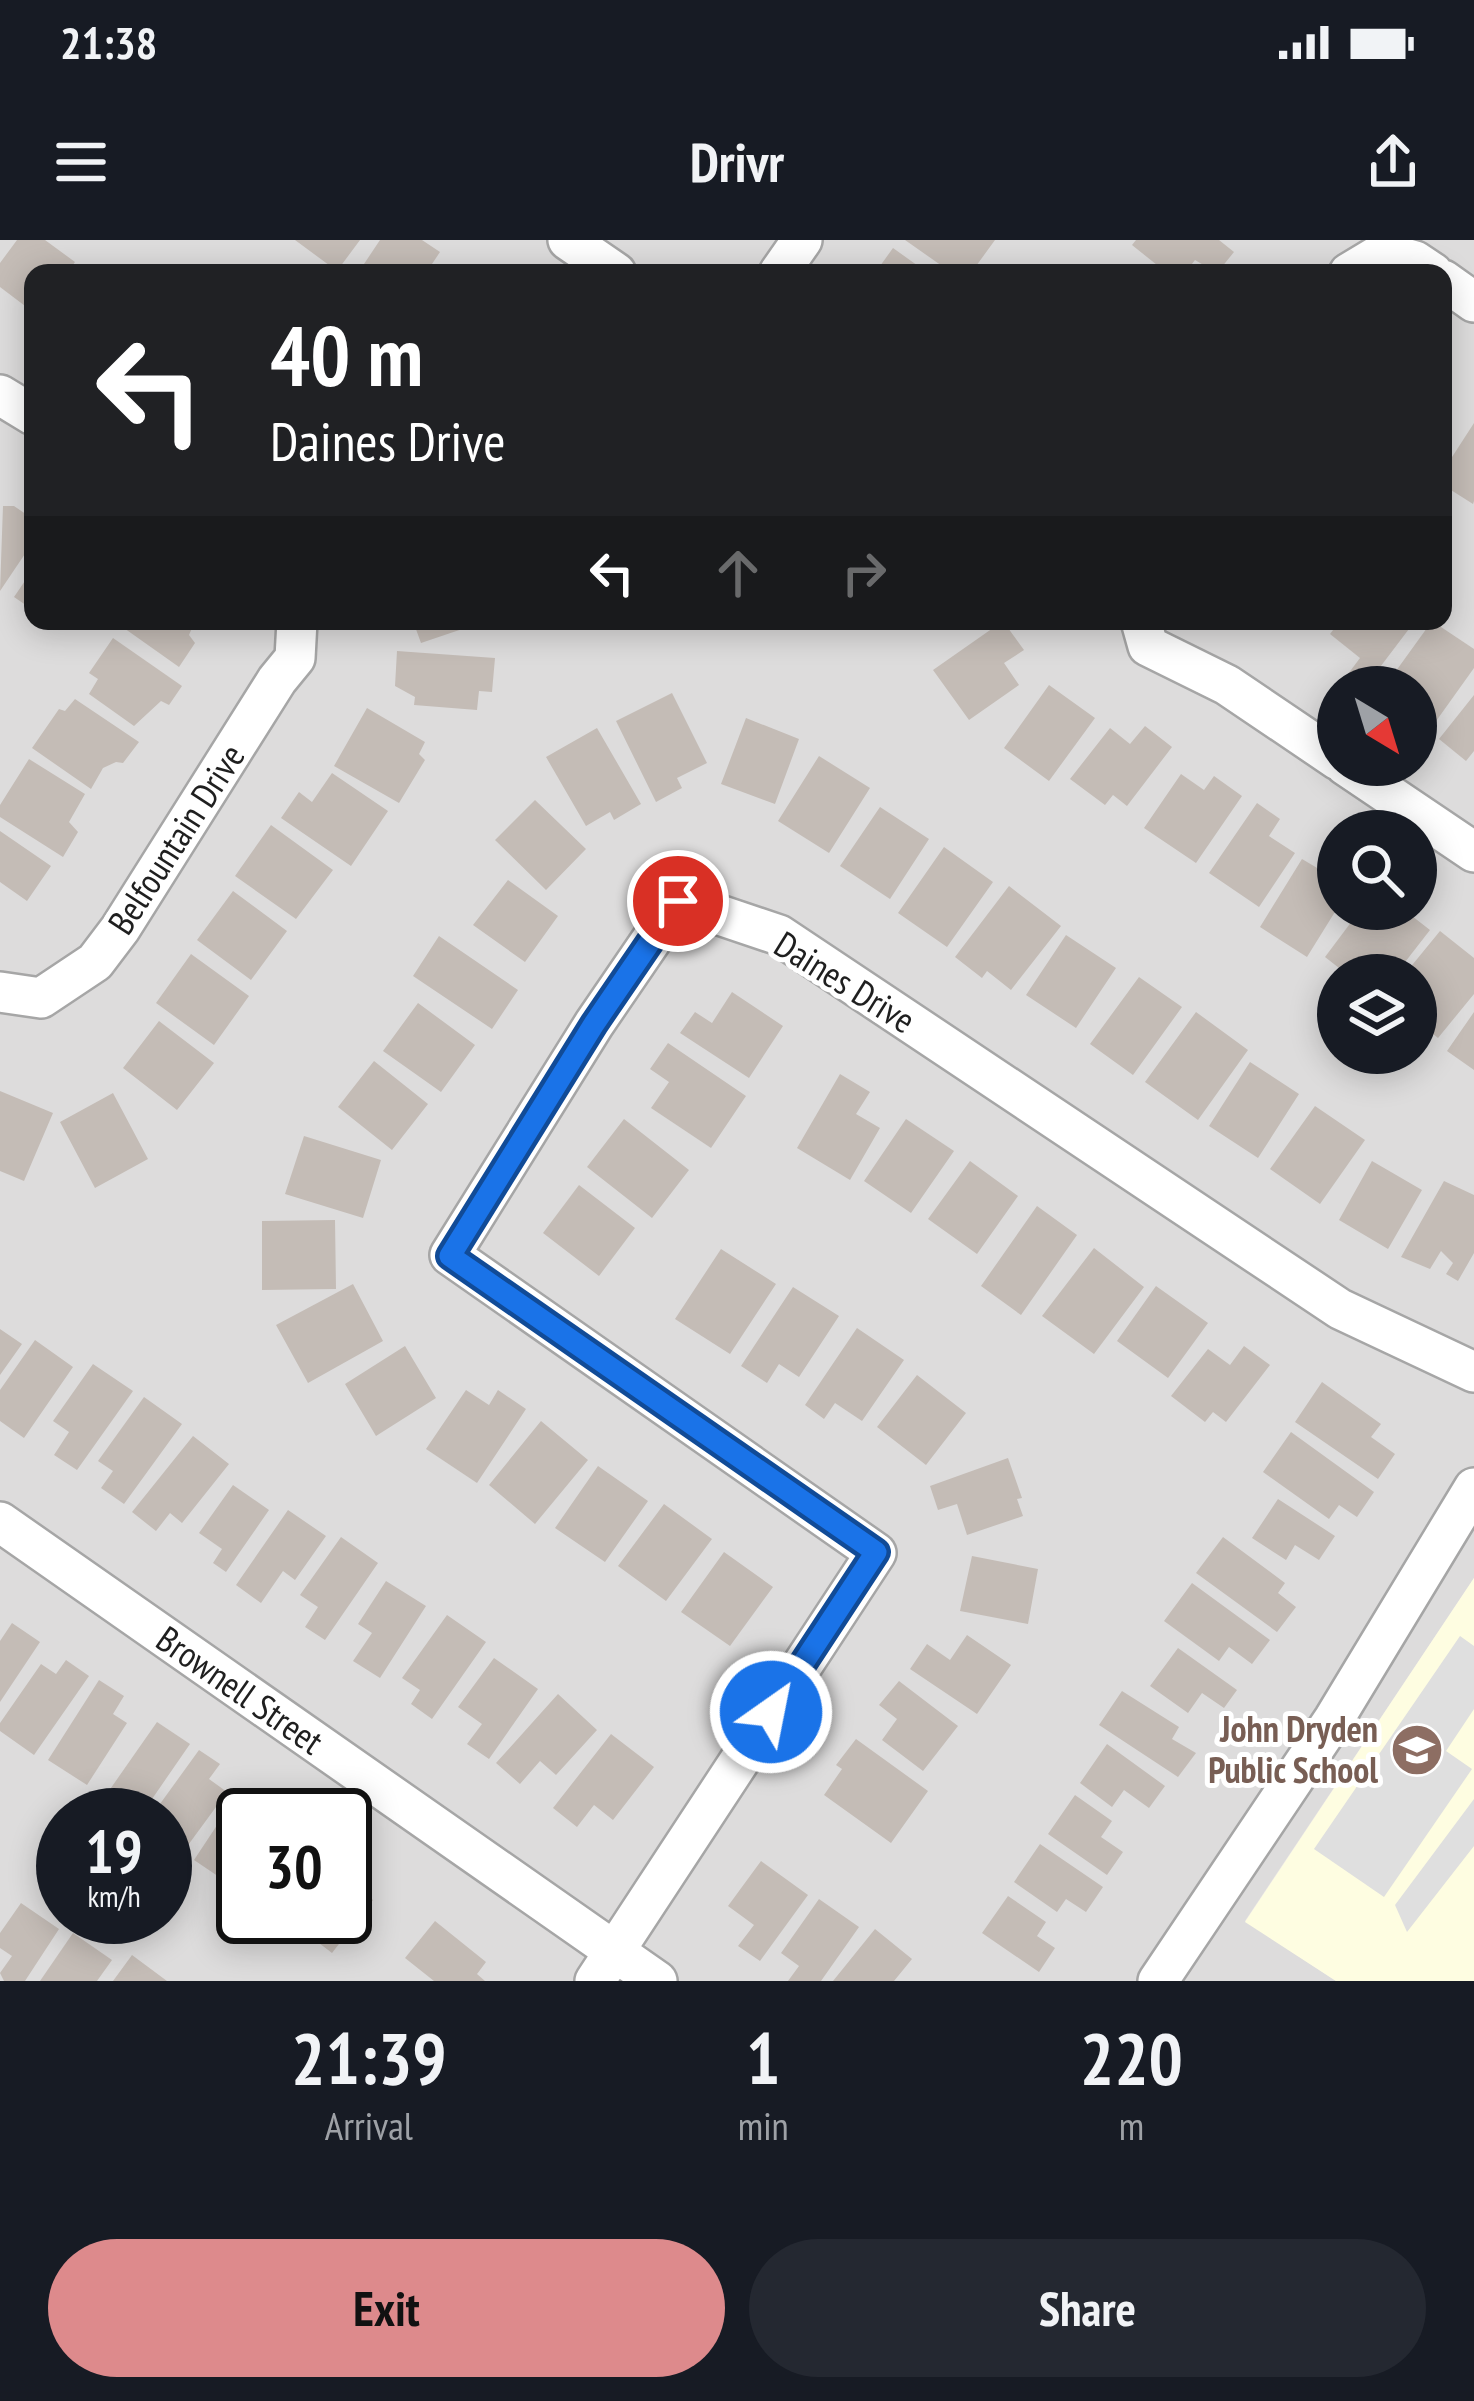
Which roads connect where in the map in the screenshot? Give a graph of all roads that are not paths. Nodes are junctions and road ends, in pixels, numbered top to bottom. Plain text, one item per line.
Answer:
1 (568, 240) edge
2 (603, 264) edge
3 (1364, 264) edge
4 (1420, 264) edge
5 (297, 630) edge
6 (1144, 630) edge
7 (1317, 746) edge
8 (1376, 786) edge
9 (1474, 852) edge
10 (0, 992) edge
11 (1474, 1372) edge
12 (1474, 1488) edge
13 (0, 1522) edge
14 (604, 1966) edge
15 (657, 1981) edge
16 (1158, 1981) edge

1 - 2 street
3 - 4 street
5 - 10 street, Belfountain Drive
6 - 7 street
8 - 9 street
11 - 14 street, Daines Drive
12 - 16 street
13 - 14 street, Brownell Street
14 - 15 street, Brownell Street

